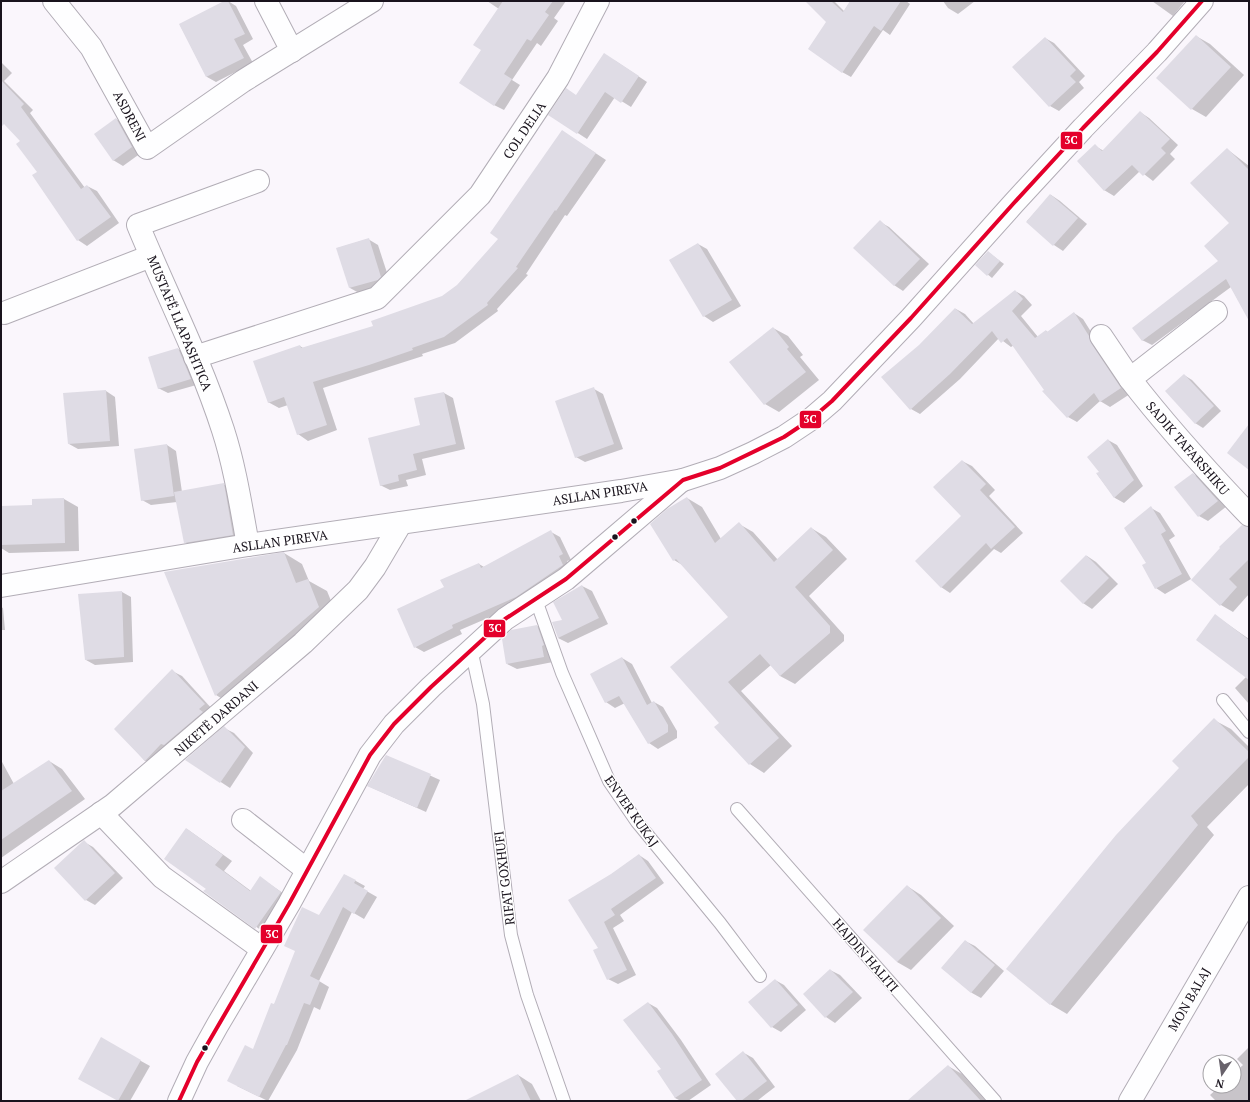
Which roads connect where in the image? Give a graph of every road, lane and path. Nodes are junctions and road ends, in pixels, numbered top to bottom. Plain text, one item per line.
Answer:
1 (54, 1) edge
2 (266, 1) edge
3 (372, 1) edge
4 (598, 1) edge
5 (1202, 1) edge
6 (292, 51) junction
7 (258, 181) dead end
8 (151, 256) junction
9 (1216, 312) dead end
10 (4, 313) dead end
11 (1101, 336) dead end
12 (195, 357) junction
13 (1130, 379) junction
14 (683, 480) junction
15 (1249, 515) edge
16 (401, 524) junction
17 (248, 545) junction
18 (1, 586) edge
19 (536, 600) junction
20 (471, 649) junction
21 (1223, 700) dead end
22 (1249, 732) edge
23 (737, 809) dead end
24 (101, 813) junction
25 (242, 820) dead end
26 (308, 870) junction
27 (1, 882) edge
28 (1249, 898) edge
29 (262, 949) junction
30 (760, 976) dead end
31 (179, 1101) edge
32 (564, 1101) edge
33 (995, 1101) edge
34 (1130, 1101) edge

1 - 6 street, ASDRENI
2 - 6 street
3 - 6 street, ASDRENI
4 - 12 street, COL DELIA
5 - 14 street, ASLLAN PIREVA
7 - 8 street, MUSTAFË LLAPASHTICA
8 - 10 street
8 - 12 street, MUSTAFË LLAPASHTICA
9 - 13 street
11 - 13 street, SADIK TAFARSHIKU
12 - 17 street, MUSTAFË LLAPASHTICA
13 - 15 street, SADIK TAFARSHIKU
14 - 16 street, ASLLAN PIREVA
14 - 19 street
16 - 17 street, ASLLAN PIREVA
16 - 24 street, NIKETË DARDANI
17 - 18 street, ASLLAN PIREVA
19 - 20 street
19 - 30 lane, ENVER KUKAJ
20 - 26 street
20 - 32 lane, RIFAT GOXHUFI
21 - 22 lane
23 - 33 lane, HAJDIN HALITI
24 - 27 street, NIKETË DARDANI
24 - 29 street
25 - 26 street
26 - 29 street
28 - 34 street, MON BALAJ
29 - 31 street

